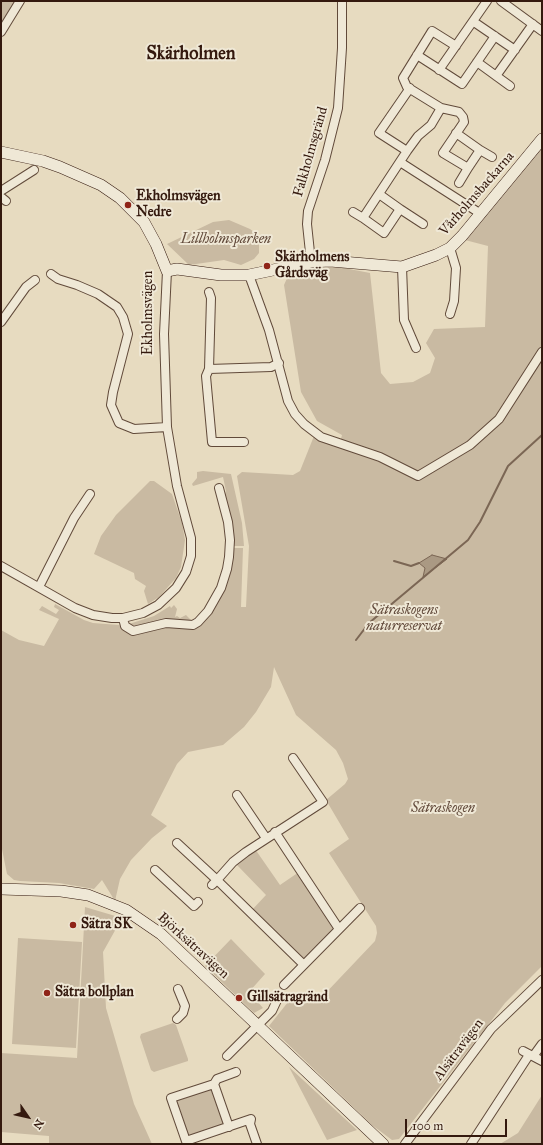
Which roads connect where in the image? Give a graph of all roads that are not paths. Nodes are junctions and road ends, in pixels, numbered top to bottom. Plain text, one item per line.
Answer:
1 (20, 1) edge
2 (342, 1) edge
3 (487, 1) edge
4 (500, 1) edge
5 (474, 22) junction
6 (533, 24) junction
7 (542, 31) edge
8 (1, 32) edge
9 (495, 36) junction
10 (456, 46) junction
11 (515, 50) junction
12 (417, 55) junction
13 (477, 62) junction
14 (439, 70) junction
15 (496, 76) junction
16 (510, 86) dead end
17 (410, 88) junction
18 (441, 108) junction
19 (456, 133) junction
20 (542, 139) edge
21 (480, 150) junction
22 (407, 151) junction
23 (1, 152) edge
24 (492, 157) dead end
25 (400, 162) junction
26 (468, 168) junction
27 (34, 170) dead end
28 (459, 183) dead end
29 (1, 191) edge
30 (379, 194) junction
31 (400, 208) junction
32 (354, 212) dead end
33 (481, 214) junction
34 (363, 218) junction
35 (423, 224) dead end
36 (450, 248) junction
37 (310, 262) junction
38 (402, 267) junction
39 (167, 271) junction
40 (51, 274) dead end
41 (249, 275) junction
42 (35, 280) dead end
43 (209, 292) dead end
44 (450, 314) dead end
45 (1, 322) edge
46 (416, 348) dead end
47 (542, 352) edge
48 (279, 363) junction
49 (209, 369) junction
50 (167, 427) junction
51 (244, 442) dead end
52 (219, 488) dead end
53 (90, 494) dead end
54 (1, 566) edge
55 (39, 587) junction
56 (123, 618) junction
57 (293, 758) dead end
58 (237, 795) dead end
59 (275, 832) junction
60 (266, 838) junction
61 (176, 844) dead end
62 (155, 870) dead end
63 (215, 882) junction
64 (1, 889) edge
65 (198, 902) dead end
66 (360, 908) dead end
67 (339, 929) junction
68 (304, 964) junction
69 (542, 980) edge
70 (284, 985) dead end
71 (178, 989) dead end
72 (279, 996) dead end
73 (177, 1019) dead end
74 (258, 1026) junction
75 (542, 1044) edge
76 (529, 1054) junction
77 (227, 1056) dead end
78 (542, 1061) edge
79 (236, 1072) dead end
80 (214, 1084) junction
81 (229, 1127) junction
82 (186, 1143) edge
83 (257, 1144) edge
84 (383, 1144) edge
85 (405, 1144) edge
86 (471, 1144) edge

1 - 8 street
2 - 37 street, Falkholmsgränd
3 - 5 street
4 - 6 street
5 - 9 street
5 - 10 street
6 - 7 street
6 - 11 street
9 - 11 street
9 - 13 street
10 - 12 street
10 - 14 street
11 - 15 street
12 - 14 street
12 - 17 street
13 - 14 street
13 - 15 street
15 - 16 street
17 - 18 street
17 - 22 street
18 - 19 street
18 - 22 street
19 - 21 street
19 - 26 street
20 - 33 street, Vårholmsbackarna
21 - 24 street
21 - 26 street
22 - 25 street
23 - 39 street, Ekholmsvägen
25 - 30 street
25 - 33 street
26 - 28 street
27 - 29 street
30 - 31 street
30 - 34 street
31 - 34 street
31 - 35 street
32 - 34 street
33 - 36 street, Vårholmsbackarna
36 - 38 street, Vårholmsbackarna
36 - 44 street
37 - 38 street, Vårholmsbackarna
37 - 41 street, Vårholmsbackarna
38 - 46 street
39 - 41 street, Vårholmsbackarna
39 - 50 street, Ekholmsvägen
40 - 50 street, Ekholmsvägen
41 - 48 street
42 - 45 street
43 - 49 street
47 - 48 street
48 - 49 street
49 - 51 street
50 - 56 street, Ekholmsvägen
52 - 56 street
53 - 55 street
54 - 55 street, Ekholmsvägen
55 - 56 street, Ekholmsvägen
57 - 59 street
58 - 60 street
59 - 60 street
59 - 67 street
60 - 63 street
61 - 63 street
62 - 65 street
63 - 68 street
64 - 74 street, Björksätravägen
66 - 67 street
67 - 68 street
68 - 70 street
69 - 85 street, Alsätravägen
71 - 73 street
72 - 74 street
74 - 77 street
74 - 84 street, Björksätravägen
75 - 76 street
76 - 78 street
76 - 86 street
79 - 80 street
80 - 81 street
80 - 82 street
81 - 82 street
81 - 83 street

